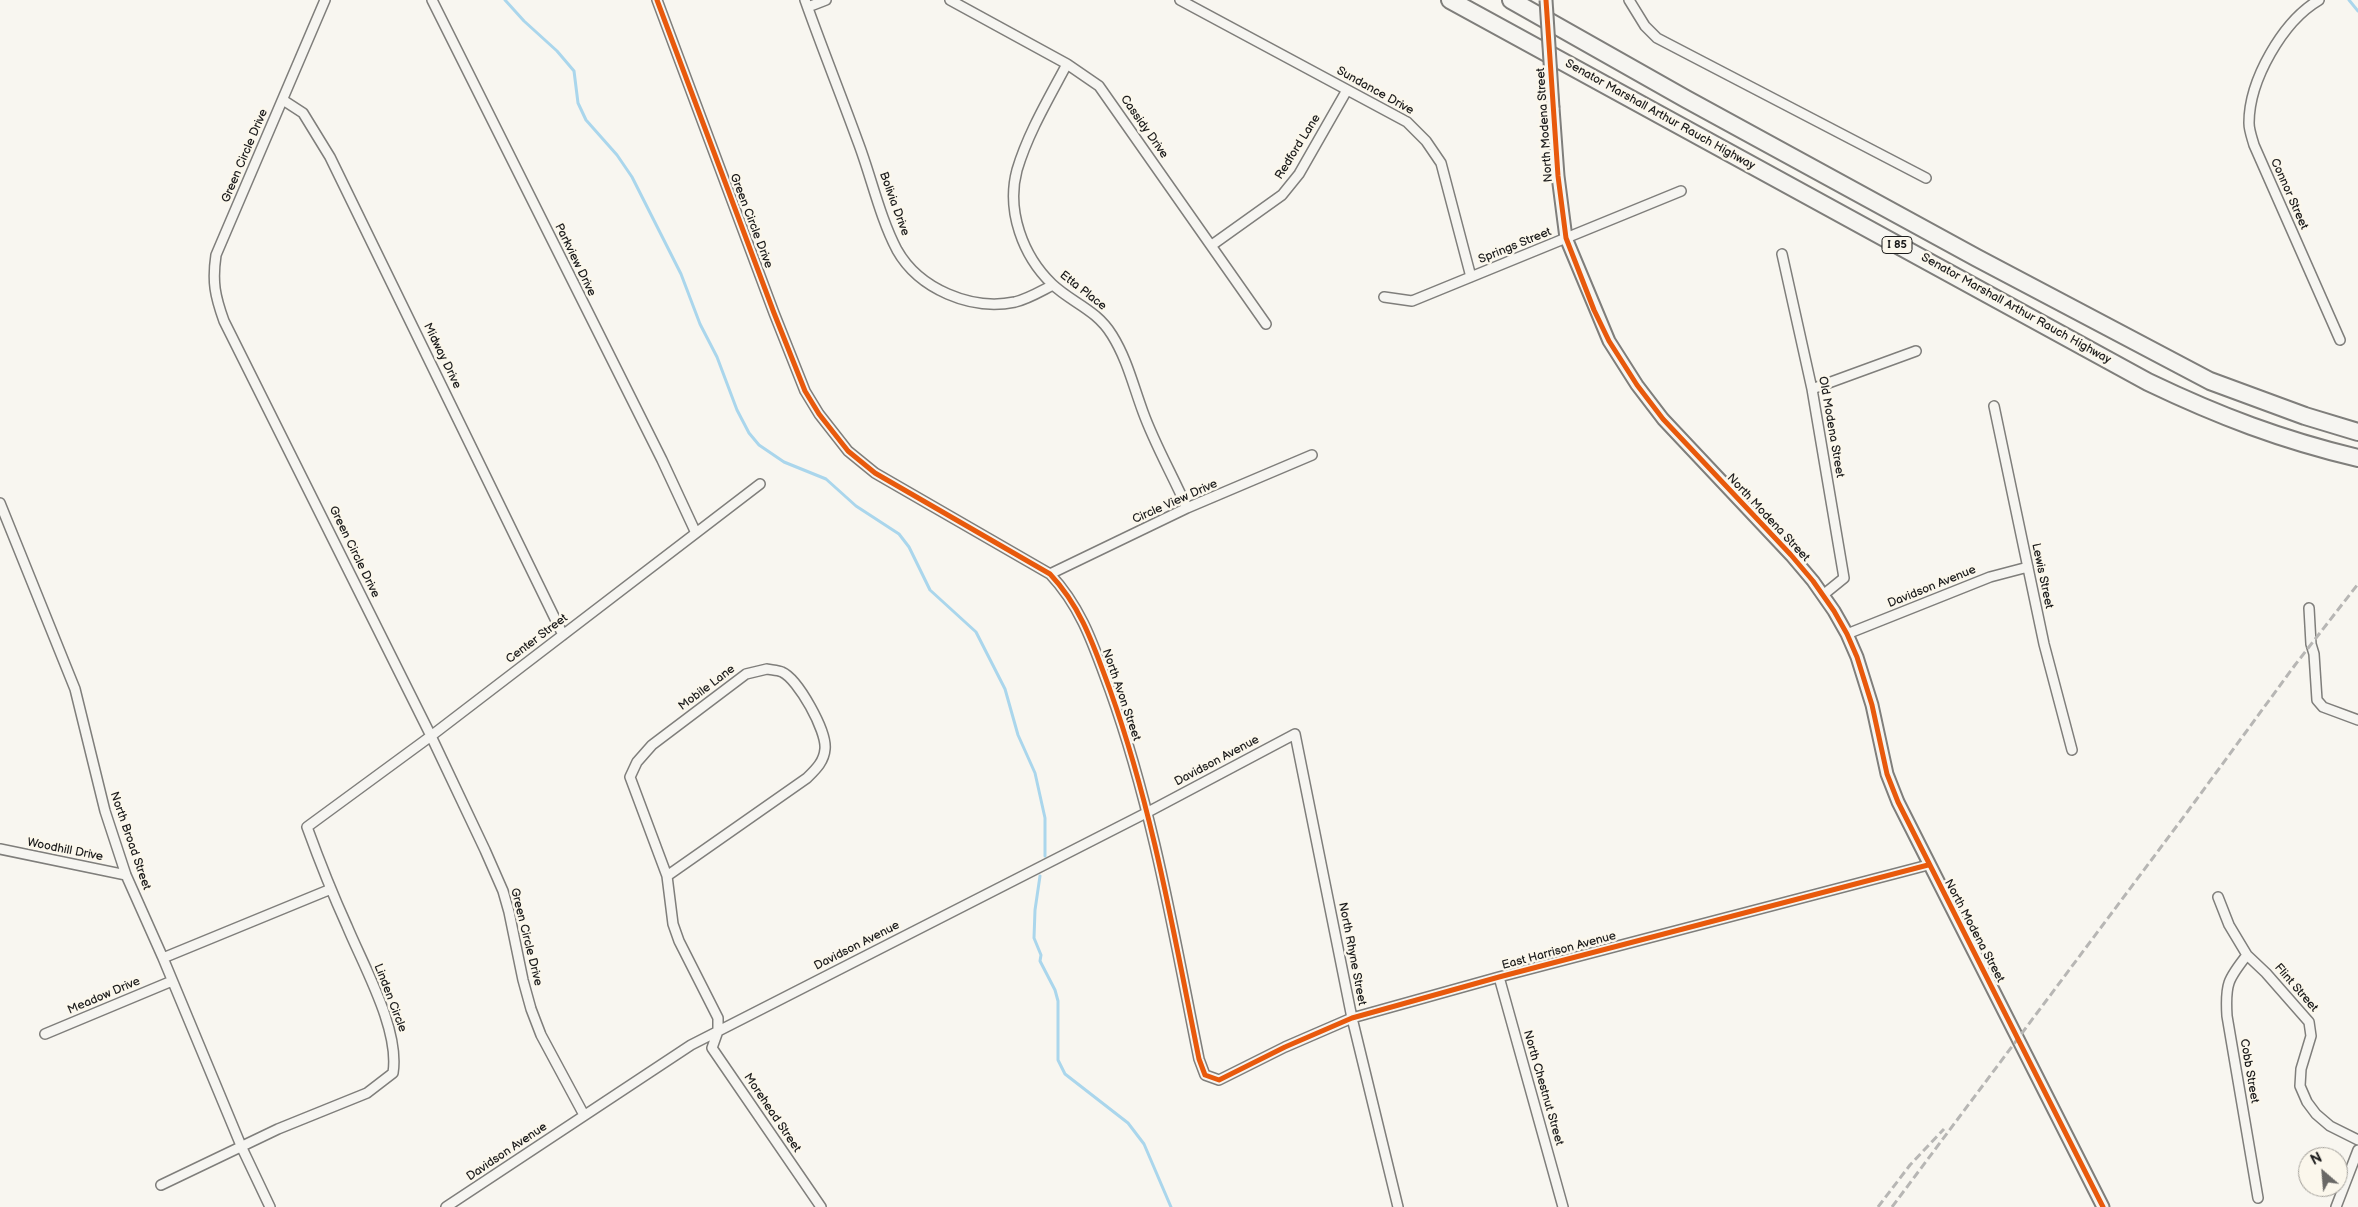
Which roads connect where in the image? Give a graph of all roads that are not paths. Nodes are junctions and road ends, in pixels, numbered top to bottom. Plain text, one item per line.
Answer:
1 (325, 0) edge
2 (432, 0) edge
3 (657, 0) edge
4 (826, 0) edge
5 (950, 0) edge
6 (1180, 0) edge
7 (1450, 0) edge
8 (1511, 0) edge
9 (1546, 0) edge
10 (1629, 0) edge
11 (2319, 0) edge
12 (806, 4) edge
13 (1067, 64) junction
14 (1347, 90) junction
15 (283, 100) junction
16 (1926, 178) dead end
17 (1680, 191) dead end
18 (1566, 238) junction
19 (1212, 245) junction
20 (1782, 254) dead end
21 (1471, 277) junction
22 (1054, 286) junction
23 (1384, 297) dead end
24 (1266, 324) dead end
25 (2340, 340) dead end
26 (1916, 351) dead end
27 (1812, 389) junction
28 (1994, 406) dead end
29 (2305, 416) junction
30 (2358, 423) edge
31 (2358, 432) edge
32 (840, 442) joint
33 (1312, 455) dead end
34 (2358, 458) edge
35 (760, 484) dead end
36 (0, 503) edge
37 (1188, 508) junction
38 (696, 531) junction
39 (2028, 567) junction
40 (1050, 574) junction
41 (1823, 595) junction
42 (2309, 608) dead end
43 (1847, 634) junction
44 (563, 635) junction
45 (2358, 720) edge
46 (1295, 734) joint
47 (431, 736) junction
48 (2072, 750) dead end
49 (328, 812) joint
50 (1148, 812) junction
51 (0, 849) edge
52 (1928, 865) junction
53 (126, 875) junction
54 (667, 876) junction
55 (331, 889) junction
56 (2218, 897) dead end
57 (2248, 955) junction
58 (163, 958) junction
59 (1499, 977) junction
60 (172, 981) junction
61 (1352, 1018) junction
62 (718, 1030) junction
63 (46, 1034) dead end
64 (1205, 1075) joint
65 (584, 1115) junction
66 (2358, 1140) edge
67 (242, 1148) junction
68 (2358, 1150) edge
69 (161, 1185) dead end
70 (2258, 1198) dead end
71 (270, 1207) edge
72 (446, 1207) edge
73 (821, 1207) edge
74 (1398, 1207) edge
75 (1563, 1207) edge
76 (2103, 1207) edge
77 (2336, 1207) edge

1 - 15 street, Green Circle Drive
2 - 38 street, Parkview Drive
3 - 32 street, Green Circle Drive
4 - 12 street
5 - 13 street, Cassidy Drive
6 - 14 street, Sundance Drive
7 - 34 highway, Senator Marshall Arthur Rauch Highway / I 85
8 - 29 highway, Senator Marshall Arthur Rauch Highway / I 85
9 - 18 street, North Modena Street, bridge
10 - 16 street
11 - 25 street, Connor Street
12 - 22 street, Bolivia Drive
13 - 19 street, Cassidy Drive
13 - 22 street, Etta Place
14 - 19 street, Redford Lane
14 - 21 street, Sundance Drive
15 - 44 street, Midway Drive
15 - 47 street, Green Circle Drive
17 - 18 street, Springs Street
18 - 21 street, Springs Street
18 - 41 street, North Modena Street
19 - 24 street, Cassidy Drive
20 - 27 street, Old Modena Street
21 - 23 street, Springs Street
22 - 37 street, Etta Place
26 - 27 street
27 - 41 street, Old Modena Street
28 - 39 street, Lewis Street
29 - 30 highway
29 - 31 highway, Senator Marshall Arthur Rauch Highway / I 85
32 - 40 street, North Avon Street
33 - 37 street, Circle View Drive
35 - 38 street, Center Street
36 - 53 street, North Broad Street
37 - 40 street, Circle View Drive
38 - 44 street, Center Street
39 - 43 street, Davidson Avenue
39 - 48 street, Lewis Street
40 - 50 street, North Avon Street
41 - 43 street, North Modena Street
42 - 45 street
43 - 52 street, North Modena Street
44 - 47 street, Center Street
46 - 50 street, Davidson Avenue
46 - 61 street, North Rhyne Street
47 - 49 street, Center Street
47 - 65 street, Green Circle Drive
49 - 55 street, Linden Circle
50 - 62 street, Davidson Avenue
50 - 64 street, North Avon Street
51 - 53 street, Woodhill Drive
52 - 59 street, East Harrison Avenue
52 - 76 street, North Modena Street
53 - 58 street, North Broad Street
54 - 54 street, Mobile Lane
54 - 62 street, Mobile Lane
55 - 58 street
55 - 67 street, Linden Circle
56 - 57 street, Flint Street
57 - 66 street, Flint Street
57 - 70 street, Cobb Street
58 - 60 street, North Broad Street
59 - 61 street, East Harrison Avenue
59 - 75 street, North Chestnut Street
60 - 63 street, Meadow Drive
60 - 67 street, North Broad Street
61 - 64 street, East Harrison Avenue
61 - 74 street, North Rhyne Street
62 - 65 street, Davidson Avenue
62 - 73 street, Morehead Street
65 - 72 street, Davidson Avenue
67 - 69 street, Linden Circle
67 - 71 street, North Broad Street
68 - 77 street

